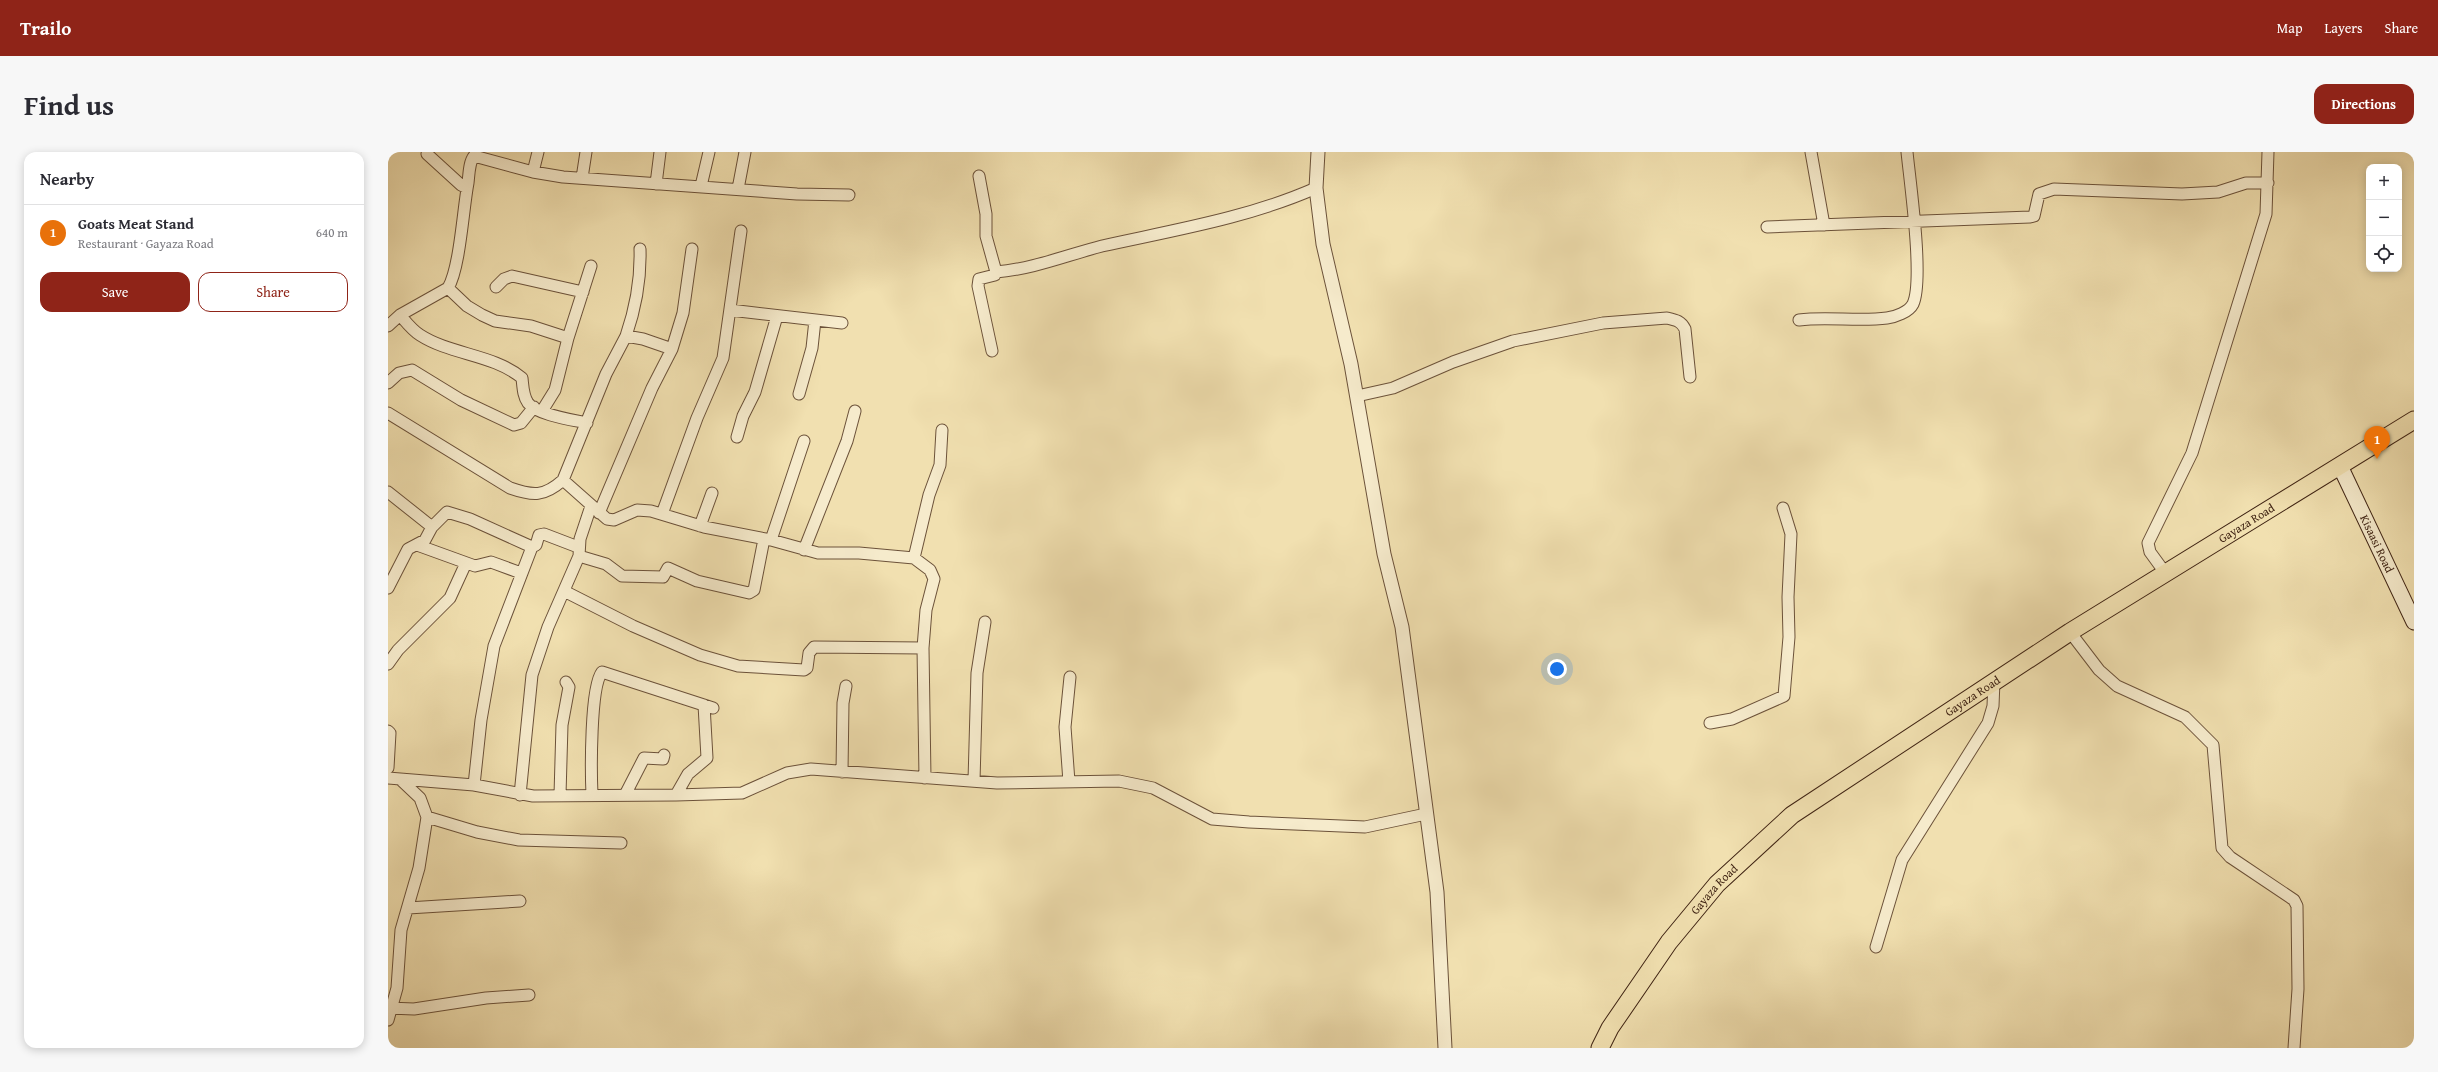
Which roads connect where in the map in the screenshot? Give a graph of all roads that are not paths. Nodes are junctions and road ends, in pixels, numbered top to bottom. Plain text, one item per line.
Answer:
1 (538, 152) edge
2 (586, 152) edge
3 (660, 152) edge
4 (709, 152) edge
5 (746, 152) edge
6 (1318, 152) edge
7 (1811, 152) edge
8 (1907, 152) edge
9 (2268, 152) edge
10 (427, 154) dead end
11 (533, 172) junction
12 (979, 176) dead end
13 (582, 178) junction
14 (2268, 183) junction
15 (656, 184) junction
16 (701, 186) junction
17 (467, 188) junction
18 (1316, 188) junction
19 (738, 189) junction
20 (849, 195) dead end
21 (1914, 220) junction
22 (1824, 225) junction
23 (1767, 227) dead end
24 (741, 231) dead end
25 (640, 249) dead end
26 (692, 249) dead end
27 (591, 266) dead end
28 (996, 272) junction
29 (496, 287) dead end
30 (448, 288) junction
31 (583, 292) junction
32 (730, 310) junction
33 (400, 315) junction
34 (777, 316) junction
35 (815, 320) junction
36 (1799, 320) dead end
37 (842, 323) dead end
38 (388, 326) edge
39 (626, 336) junction
40 (568, 338) junction
41 (672, 349) junction
42 (992, 351) dead end
43 (1690, 377) dead end
44 (388, 383) edge
45 (798, 394) dead end
46 (1357, 396) junction
47 (538, 409) junction
48 (855, 411) dead end
49 (388, 413) edge
50 (2414, 420) edge
51 (587, 423) junction
52 (942, 430) dead end
53 (737, 437) dead end
54 (804, 441) dead end
55 (2340, 466) junction
56 (563, 480) junction
57 (388, 492) edge
58 (712, 493) dead end
59 (1783, 508) dead end
60 (595, 510) junction
61 (662, 514) junction
62 (700, 526) junction
63 (432, 527) junction
64 (768, 540) junction
65 (417, 545) junction
66 (532, 547) junction
67 (804, 550) junction
68 (579, 551) junction
69 (914, 558) junction
70 (466, 562) junction
71 (521, 573) junction
72 (2166, 574) junction
73 (388, 588) edge
74 (564, 591) junction
75 (985, 622) dead end
76 (2414, 622) edge
77 (2070, 632) junction
78 (923, 648) junction
79 (388, 664) edge
80 (1070, 677) dead end
81 (1994, 681) junction
82 (566, 682) dead end
83 (846, 686) dead end
84 (1710, 724) dead end
85 (388, 731) edge
86 (664, 755) dead end
87 (388, 768) edge
88 (842, 772) junction
89 (388, 778) edge
90 (925, 778) junction
91 (401, 780) junction
92 (974, 781) junction
93 (1069, 782) junction
94 (474, 785) junction
95 (520, 795) junction
96 (560, 795) junction
97 (592, 795) junction
98 (625, 795) junction
99 (676, 795) junction
100 (1426, 814) junction
101 (427, 816) junction
102 (621, 843) dead end
103 (520, 901) dead end
104 (408, 908) junction
105 (1876, 948) dead end
106 (529, 995) dead end
107 (389, 1008) edge
108 (388, 1020) edge
109 (1445, 1048) edge
110 (1600, 1048) edge
111 (2294, 1048) edge

1 - 11 street
2 - 13 street
3 - 15 street
4 - 16 street
5 - 19 street
6 - 18 street
7 - 22 street
8 - 21 street
9 - 14 street
10 - 17 street
11 - 13 street
11 - 17 street
12 - 28 street
13 - 15 street
14 - 21 street
14 - 72 street
15 - 16 street
16 - 19 street
17 - 30 street
18 - 28 street
18 - 46 street
19 - 20 street
21 - 22 street
21 - 36 street
22 - 23 street
24 - 32 street
25 - 39 street
26 - 41 street
27 - 31 street
28 - 42 street
29 - 31 street
30 - 33 street
30 - 40 street
31 - 40 street
32 - 34 street
32 - 61 street
33 - 38 street
33 - 47 street
34 - 35 street
34 - 53 street
35 - 37 street
35 - 45 street
39 - 41 street
39 - 51 street
40 - 47 street
41 - 60 street
43 - 46 street
44 - 47 street
46 - 100 street
47 - 51 street
48 - 67 street
49 - 56 street
50 - 55 main road, Gayaza Road
51 - 56 street
52 - 69 street
54 - 64 street
55 - 72 main road, Gayaza Road
55 - 76 main road, Kisaasi Road
56 - 60 street
57 - 63 street
58 - 62 street
59 - 84 street
60 - 61 street
60 - 68 street
61 - 62 street
62 - 64 street
63 - 65 street
63 - 66 street
64 - 67 street
64 - 68 street
65 - 70 street
65 - 73 street
66 - 68 street
66 - 71 street
67 - 69 street
68 - 74 street
69 - 78 street
70 - 71 street
70 - 79 street
71 - 94 street
72 - 77 main road, Gayaza Road
74 - 78 street
74 - 95 street
75 - 92 street
77 - 81 main road, Gayaza Road
77 - 111 street
78 - 90 street
80 - 93 street
81 - 105 street
81 - 110 main road, Gayaza Road
82 - 96 street
83 - 88 street
85 - 87 street
86 - 98 street
88 - 90 street
88 - 99 street
89 - 91 street
90 - 92 street
91 - 94 street
91 - 101 street
92 - 93 street
93 - 100 street
94 - 95 street
95 - 96 street
96 - 97 street
97 - 98 street
97 - 99 street
98 - 99 street
100 - 109 street
101 - 102 street
101 - 104 street
103 - 104 street
104 - 107 street
106 - 107 street
107 - 108 street

